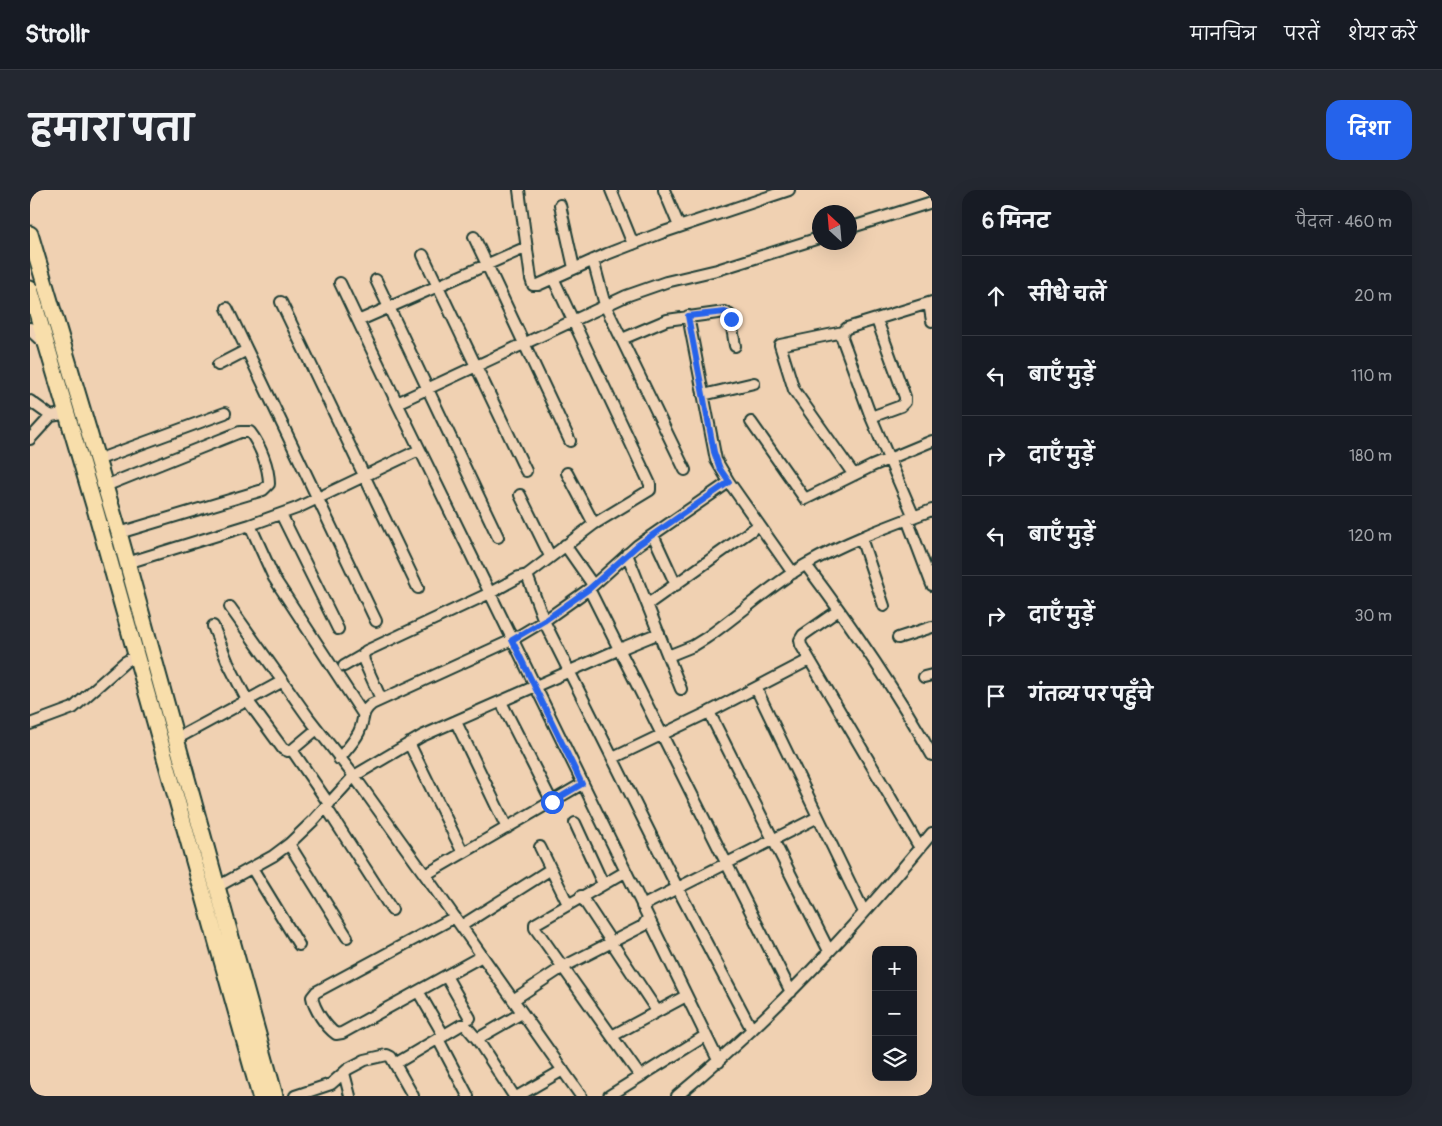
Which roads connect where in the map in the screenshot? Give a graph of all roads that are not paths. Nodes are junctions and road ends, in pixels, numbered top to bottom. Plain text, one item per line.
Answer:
1 (519, 190) edge
2 (611, 190) edge
3 (664, 190) edge
4 (789, 190) edge
5 (932, 202) edge
6 (560, 205) dead end
7 (679, 226) junction
8 (857, 226) edge
9 (30, 234) edge
10 (474, 237) dead end
11 (812, 240) edge
12 (633, 244) junction
13 (527, 247) junction
14 (423, 255) dead end
15 (593, 260) junction
16 (487, 264) junction
17 (574, 268) junction
18 (553, 278) junction
19 (376, 280) dead end
20 (340, 283) dead end
21 (439, 286) junction
22 (30, 289) edge
23 (281, 302) dead end
24 (930, 303) edge
25 (605, 305) junction
26 (389, 307) junction
27 (227, 308) dead end
28 (688, 316) junction
29 (574, 319) junction
30 (877, 320) junction
31 (358, 321) junction
32 (932, 321) edge
33 (30, 329) edge
34 (843, 332) junction
35 (622, 339) junction
36 (62, 342) junction
37 (524, 343) junction
38 (47, 346) junction
39 (735, 346) dead end
40 (247, 350) junction
41 (218, 365) dead end
42 (476, 366) junction
43 (754, 383) dead end
44 (428, 389) junction
45 (703, 395) junction
46 (30, 401) edge
47 (397, 403) junction
48 (225, 413) dead end
49 (68, 414) junction
50 (50, 416) junction
51 (871, 417) junction
52 (751, 422) dead end
53 (30, 439) edge
54 (570, 441) dead end
55 (932, 441) edge
56 (419, 450) junction
57 (889, 459) junction
58 (97, 460) junction
59 (685, 470) dead end
60 (526, 471) dead end
61 (567, 472) dead end
62 (854, 475) junction
63 (365, 476) junction
64 (729, 482) junction
65 (105, 486) junction
66 (520, 495) dead end
67 (316, 499) junction
68 (932, 510) edge
69 (281, 514) junction
70 (911, 518) junction
71 (594, 524) junction
72 (250, 525) junction
73 (759, 526) junction
74 (119, 533) junction
75 (652, 535) junction
76 (498, 537) dead end
77 (861, 538) junction
78 (565, 545) junction
79 (627, 554) junction
80 (550, 556) junction
81 (127, 563) junction
82 (806, 565) junction
83 (793, 573) junction
84 (527, 576) junction
85 (676, 585) junction
86 (932, 586) edge
87 (591, 587) junction
88 (418, 588) dead end
89 (490, 594) junction
90 (648, 604) junction
91 (884, 606) dead end
92 (230, 607) dead end
93 (839, 610) junction
94 (544, 621) junction
95 (376, 622) dead end
96 (213, 626) dead end
97 (932, 627) edge
98 (338, 629) dead end
99 (660, 633) junction
100 (898, 638) dead end
101 (512, 640) junction
102 (620, 649) junction
103 (137, 655) junction
104 (363, 655) junction
105 (668, 656) junction
106 (809, 660) junction
107 (344, 666) dead end
108 (569, 671) junction
109 (283, 681) junction
110 (535, 687) junction
111 (756, 688) junction
112 (681, 689) dead end
113 (382, 699) junction
114 (248, 700) junction
115 (501, 702) junction
116 (710, 712) junction
117 (363, 714) junction
118 (456, 722) junction
119 (30, 724) edge
120 (317, 729) junction
121 (661, 736) junction
122 (176, 739) junction
123 (409, 743) junction
124 (292, 750) junction
125 (932, 755) edge
126 (613, 758) junction
127 (339, 759) junction
128 (354, 776) junction
129 (582, 784) junction
130 (552, 802) junction
131 (328, 805) junction
132 (818, 817) junction
133 (575, 823) dead end
134 (507, 828) junction
135 (932, 833) edge
136 (772, 840) junction
137 (289, 844) junction
138 (540, 847) dead end
139 (920, 848) junction
140 (464, 853) junction
141 (725, 864) junction
142 (252, 868) junction
143 (551, 869) junction
144 (625, 872) junction
145 (425, 875) junction
146 (603, 884) junction
147 (217, 887) junction
148 (678, 889) junction
149 (581, 896) junction
150 (568, 904) junction
151 (642, 906) junction
152 (392, 910) dead end
153 (864, 912) junction
154 (455, 917) junction
155 (648, 918) junction
156 (461, 926) junction
157 (347, 937) dead end
158 (611, 943) junction
159 (299, 945) dead end
160 (829, 951) junction
161 (482, 956) junction
162 (563, 967) junction
163 (446, 976) junction
164 (418, 991) junction
165 (791, 992) junction
166 (686, 996) junction
167 (513, 1000) junction
168 (657, 1011) junction
169 (522, 1012) junction
170 (470, 1018) dead end
171 (752, 1030) junction
172 (612, 1036) junction
173 (705, 1036) junction
174 (441, 1038) junction
175 (477, 1039) junction
176 (719, 1062) junction
177 (395, 1064) junction
178 (563, 1070) junction
179 (344, 1073) junction
180 (640, 1076) junction
181 (260, 1096) edge
182 (275, 1096) edge
183 (295, 1096) edge
184 (350, 1096) edge
185 (413, 1096) edge
186 (468, 1096) edge
187 (516, 1096) edge
188 (581, 1096) edge
189 (609, 1096) edge
190 (677, 1096) edge

1 - 13 street
2 - 12 street
3 - 7 street
4 - 7 street
5 - 8 street
6 - 17 street
7 - 12 street
9 - 36 main road
10 - 16 street
11 - 25 street
12 - 15 street
13 - 16 street
13 - 18 street
14 - 21 street
15 - 17 street
15 - 25 street
16 - 21 street
16 - 37 street
17 - 18 street
18 - 29 street
19 - 26 street
20 - 31 street
21 - 26 street
21 - 42 street
22 - 38 main road
23 - 63 street
24 - 30 street
24 - 32 street
25 - 29 street
25 - 35 street
26 - 31 street
26 - 44 street
27 - 40 street
28 - 35 street
28 - 39 street
28 - 45 street
29 - 37 street
29 - 71 street
30 - 34 street
30 - 51 street
31 - 47 street
33 - 38 street
34 - 51 street
34 - 62 street
35 - 59 street
36 - 38 street
36 - 58 main road
37 - 42 street
37 - 54 street
38 - 49 main road
40 - 41 street
40 - 67 street
42 - 44 street
42 - 60 street
43 - 45 street
44 - 47 street
44 - 76 street
45 - 64 street
46 - 50 street
47 - 56 street
48 - 58 street
49 - 50 street
49 - 103 main road
50 - 53 street
51 - 57 street
52 - 62 street
55 - 57 street
56 - 63 street
56 - 89 street
57 - 62 street
57 - 70 street
58 - 65 main road
61 - 71 street
63 - 67 street
63 - 88 street
64 - 73 street
64 - 75 street
65 - 74 main road
65 - 74 street
66 - 80 street
67 - 69 street
67 - 95 street
68 - 70 street
69 - 72 street
69 - 98 street
70 - 77 street
70 - 86 street
71 - 78 street
72 - 81 street
72 - 117 street
73 - 83 street
73 - 85 street
74 - 81 main road
75 - 79 street
75 - 85 street
77 - 82 street
77 - 91 street
78 - 80 street
78 - 87 street
79 - 87 street
79 - 90 street
80 - 84 street
81 - 122 main road
82 - 83 street
82 - 93 street
83 - 105 street
84 - 89 street
84 - 94 street
85 - 90 street
87 - 94 street
87 - 102 street
89 - 101 street
89 - 104 street
90 - 99 street
92 - 109 street
93 - 106 street
93 - 125 street
94 - 101 street
94 - 108 street
96 - 114 street
97 - 100 street
99 - 102 street
99 - 105 street
101 - 110 street
101 - 113 street
102 - 108 street
102 - 121 street
103 - 119 street
103 - 181 main road
104 - 107 street
104 - 113 street
105 - 112 street
106 - 111 street
106 - 139 street
108 - 110 street
108 - 126 street
109 - 114 street
109 - 120 street
110 - 115 street
110 - 129 street
111 - 116 street
111 - 132 street
113 - 117 street
114 - 122 street
114 - 124 street
115 - 118 street
115 - 130 street
116 - 121 street
116 - 136 street
117 - 127 street
118 - 123 street
118 - 134 street
120 - 124 street
120 - 127 street
121 - 126 street
121 - 141 street
122 - 147 main road
123 - 128 street
123 - 140 street
124 - 131 street
126 - 148 street
127 - 128 street
128 - 131 street
128 - 145 street
129 - 130 street
129 - 144 street
130 - 134 street
131 - 137 street
131 - 152 street
132 - 136 street
132 - 153 street
133 - 146 street
134 - 140 street
135 - 139 street
136 - 141 street
136 - 160 street
137 - 142 street
137 - 157 street
138 - 143 street
139 - 153 street
140 - 145 street
141 - 148 street
141 - 165 street
142 - 147 street
142 - 159 street
143 - 150 street
143 - 156 street
144 - 146 street
144 - 151 street
145 - 154 street
146 - 149 street
147 - 182 main road
148 - 151 street
148 - 171 street
149 - 150 street
149 - 158 street
150 - 162 street
151 - 155 street
153 - 160 street
154 - 156 street
154 - 164 street
155 - 158 street
155 - 166 street
156 - 161 street
158 - 162 street
158 - 168 street
160 - 165 street
161 - 163 street
161 - 167 street
162 - 167 street
162 - 172 street
163 - 164 street
163 - 170 street
164 - 174 street
165 - 171 street
166 - 168 street
166 - 173 street
167 - 169 street
168 - 172 street
169 - 175 street
169 - 178 street
171 - 176 street
172 - 180 street
173 - 176 street
173 - 180 street
174 - 175 street
174 - 177 street
174 - 186 street
175 - 187 street
176 - 190 street
177 - 179 street
177 - 185 street
178 - 187 street
178 - 188 street
179 - 183 street
179 - 184 street
180 - 189 street

